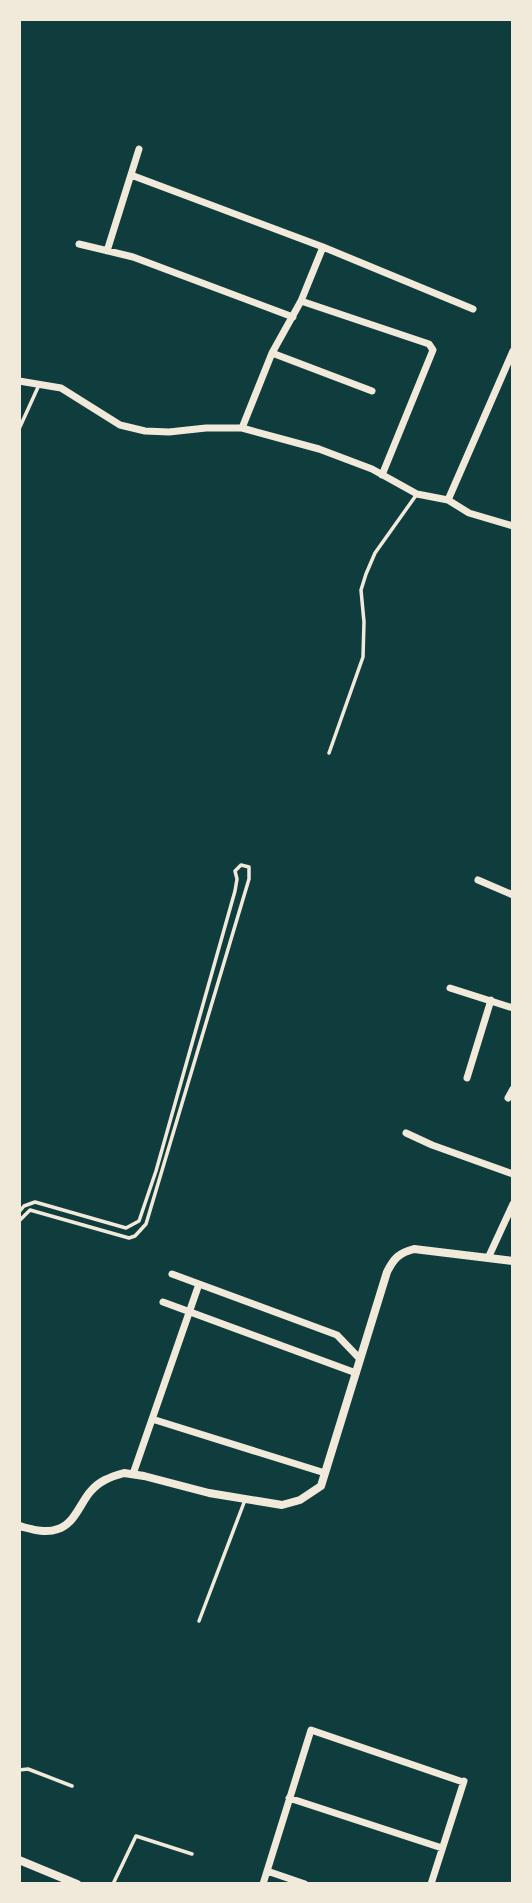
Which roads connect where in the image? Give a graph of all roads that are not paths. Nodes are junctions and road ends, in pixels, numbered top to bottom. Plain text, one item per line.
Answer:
1 (139, 149) dead end
2 (131, 175) junction
3 (79, 244) dead end
4 (323, 247) junction
5 (107, 250) junction
6 (300, 301) junction
7 (473, 309) dead end
8 (293, 317) junction
9 (513, 351) edge
10 (272, 353) junction
11 (19, 381) edge
12 (40, 383) junction
13 (372, 391) dead end
14 (242, 428) junction
15 (19, 429) edge
16 (383, 475) junction
17 (417, 494) junction
18 (448, 500) junction
19 (513, 526) edge
20 (329, 753) dead end
21 (478, 880) dead end
22 (513, 895) edge
23 (450, 988) dead end
24 (491, 1000) junction
25 (513, 1008) edge
26 (467, 1078) dead end
27 (513, 1089) edge
28 (508, 1098) dead end
29 (406, 1133) dead end
30 (513, 1174) edge
31 (513, 1204) edge
32 (19, 1212) edge
33 (19, 1221) edge
34 (489, 1256) junction
35 (513, 1261) edge
36 (172, 1274) dead end
37 (199, 1284) junction
38 (163, 1302) dead end
39 (189, 1312) junction
40 (360, 1359) junction
41 (356, 1373) junction
42 (152, 1419) junction
43 (325, 1473) junction
44 (133, 1474) junction
45 (244, 1500) junction
46 (19, 1525) edge
47 (199, 1620) dead end
48 (19, 1770) edge
49 (72, 1786) dead end
50 (289, 1798) junction
51 (442, 1848) junction
52 (192, 1854) dead end
53 (19, 1860) edge
54 (267, 1871) junction
55 (77, 1884) edge
56 (113, 1884) edge
57 (263, 1884) edge
58 (305, 1884) edge
59 (431, 1884) edge

1 - 2 street
2 - 4 street
2 - 5 street
3 - 5 street
4 - 6 street
4 - 7 street
5 - 8 street
6 - 8 street
6 - 16 street
8 - 10 street
9 - 18 street
10 - 13 street
10 - 14 street
11 - 12 street
12 - 14 street
12 - 15 lane
14 - 16 street
16 - 17 street
17 - 18 street
17 - 20 lane
18 - 19 street
21 - 22 street
23 - 24 street
24 - 25 street
24 - 26 street
27 - 28 street
29 - 30 street
31 - 34 street
32 - 33 lane
34 - 35 street
34 - 40 street
36 - 37 street
37 - 39 street
37 - 40 street
38 - 39 street
39 - 41 street
39 - 42 street
40 - 41 street
41 - 43 street
42 - 43 street
42 - 44 street
43 - 45 street
44 - 45 street
44 - 46 street
45 - 47 lane
48 - 49 lane
50 - 51 street
50 - 51 street
50 - 54 street
51 - 59 street
52 - 56 lane
53 - 55 street
54 - 57 street
54 - 58 street

